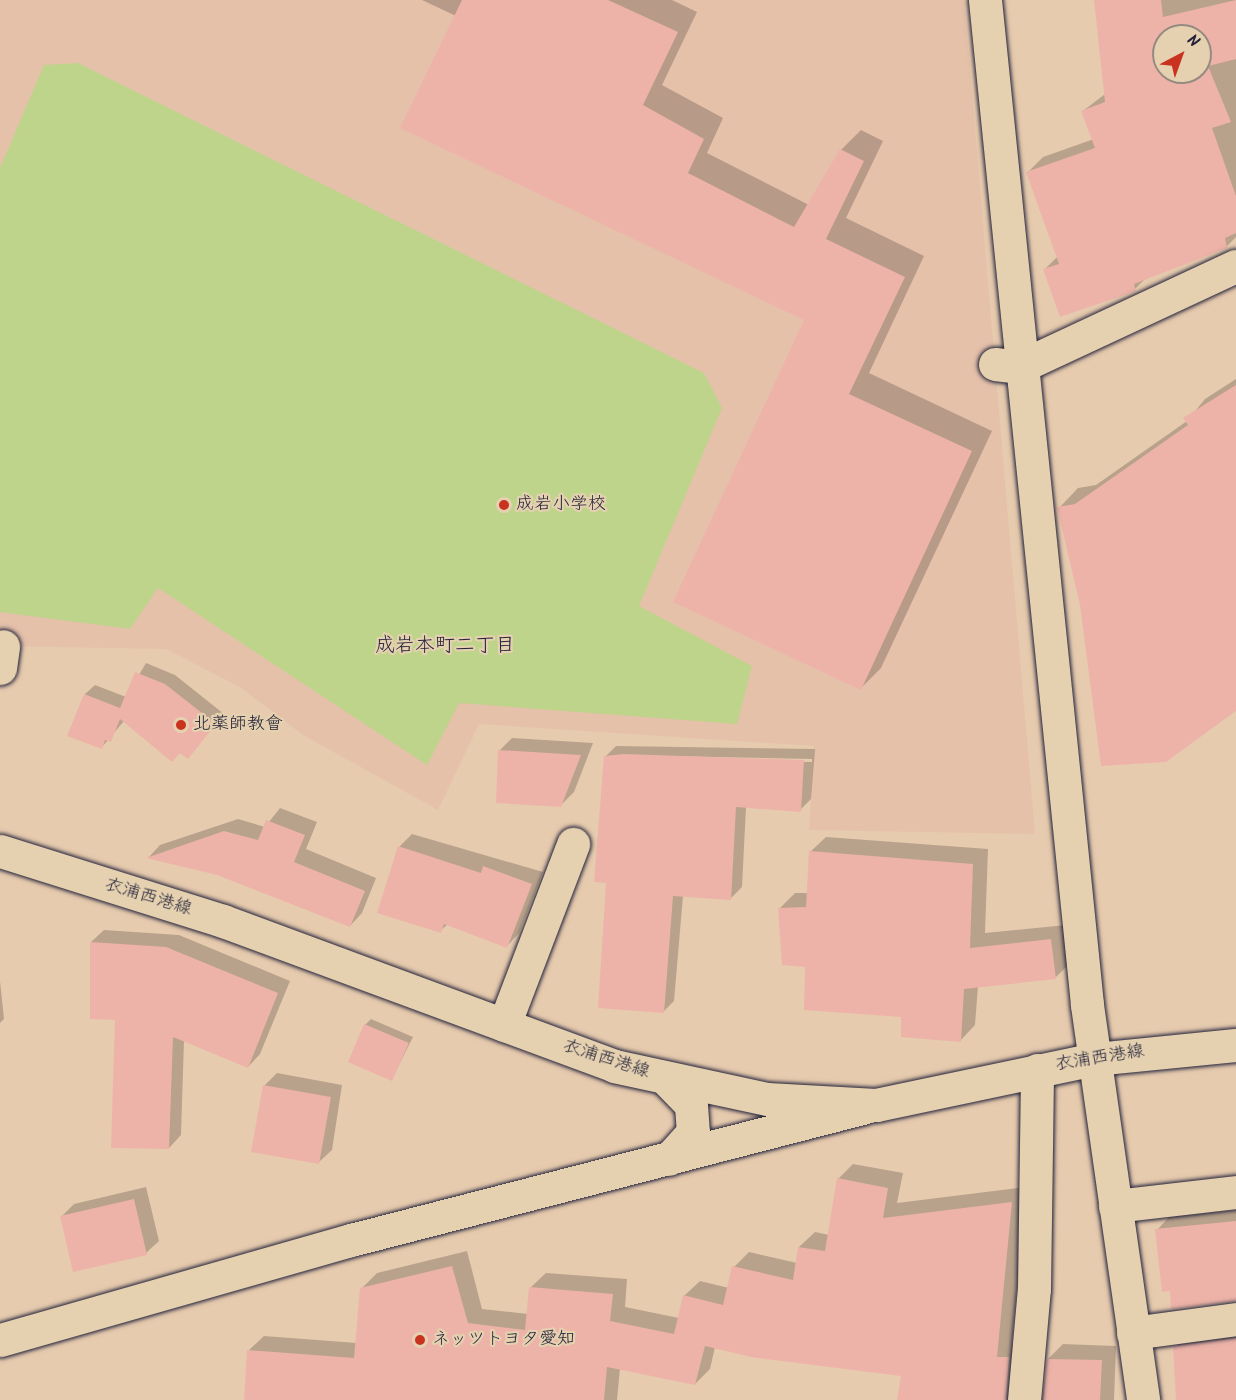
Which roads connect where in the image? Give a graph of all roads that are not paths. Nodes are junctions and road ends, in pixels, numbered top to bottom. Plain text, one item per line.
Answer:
1 (985, 0) edge
2 (1236, 266) edge
3 (1007, 365) junction
4 (573, 844) dead end
5 (0, 851) edge
6 (504, 1025) junction
7 (1236, 1046) edge
8 (1095, 1059) junction
9 (1037, 1070) junction
10 (666, 1079) junction
11 (876, 1105) junction
12 (669, 1159) junction
13 (1236, 1191) edge
14 (1115, 1206) junction
15 (1236, 1319) edge
16 (1133, 1333) junction
17 (0, 1340) edge
18 (1024, 1400) edge
19 (1143, 1400) edge

1 - 3 street
2 - 3 street
3 - 8 street
4 - 6 street
5 - 6 street, 衣浦西港線
6 - 10 street, 衣浦西港線
7 - 8 street, 衣浦西港線
8 - 9 street, 衣浦西港線
8 - 14 street
9 - 11 street, 衣浦西港線
9 - 18 street
10 - 11 street, 衣浦西港線
10 - 12 street
11 - 12 street
12 - 17 street
13 - 14 street
14 - 16 street
15 - 16 street
16 - 19 street

